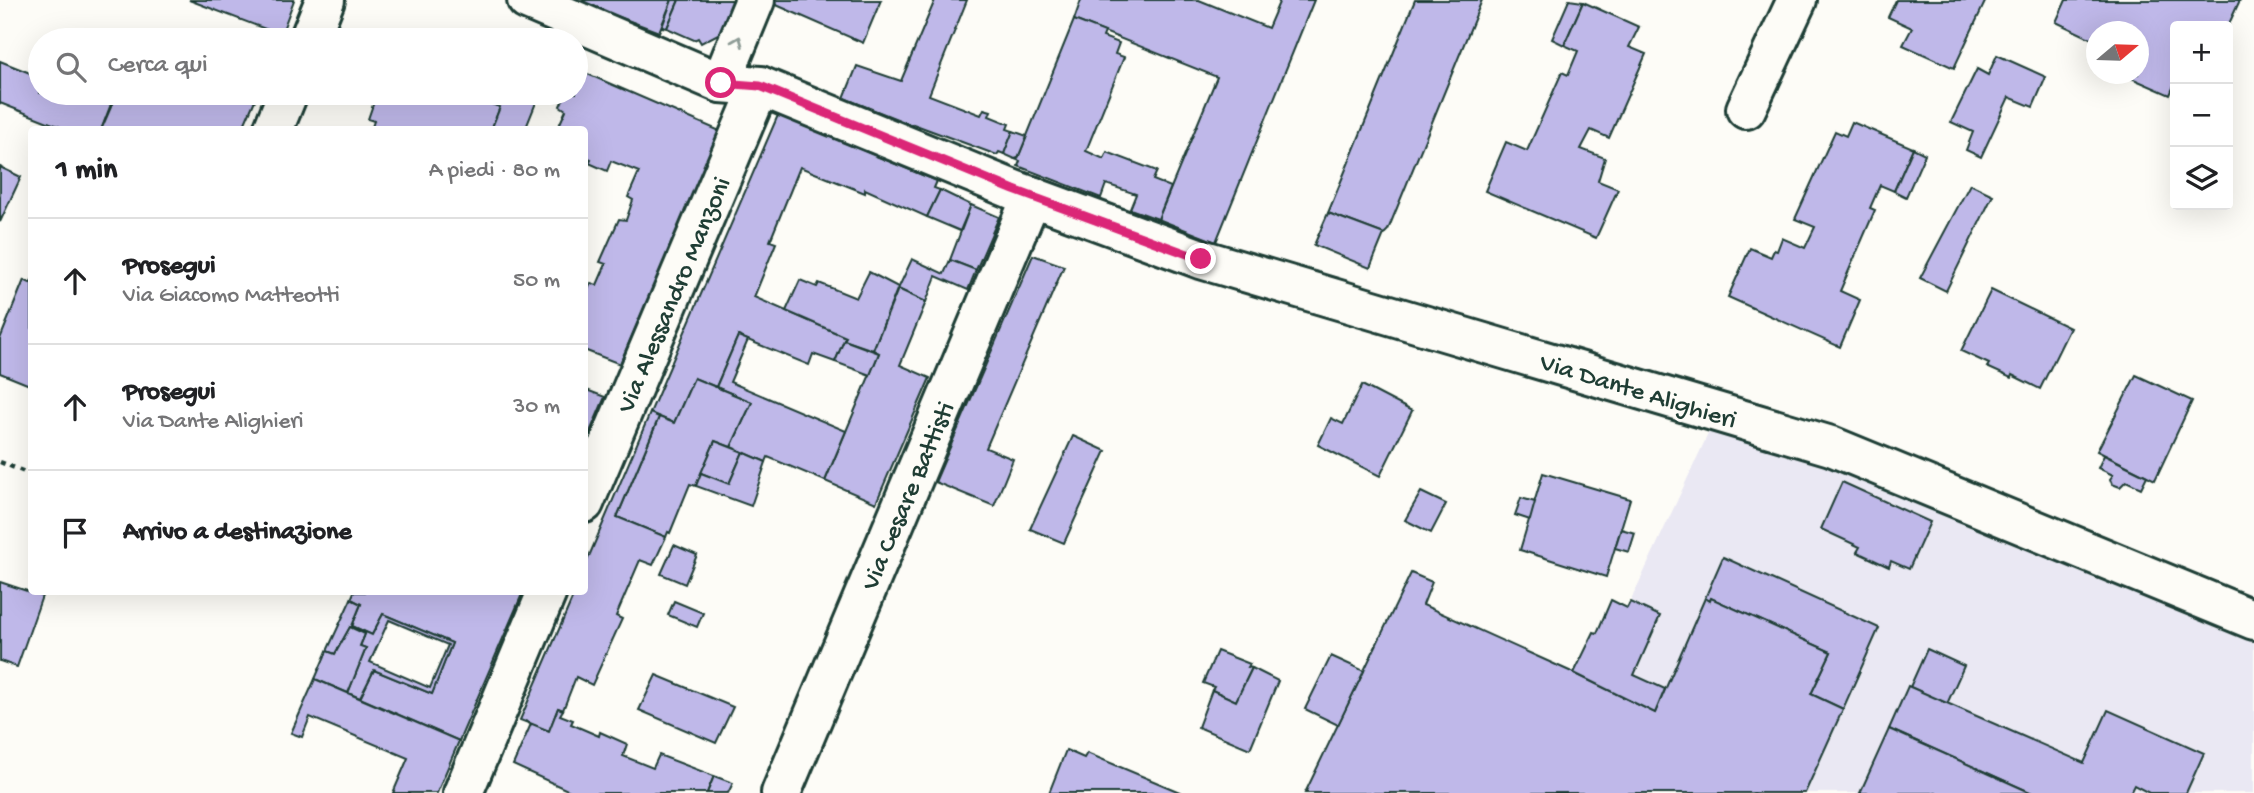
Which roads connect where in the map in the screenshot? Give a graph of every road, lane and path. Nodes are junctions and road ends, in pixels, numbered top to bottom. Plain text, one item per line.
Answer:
1 (325, 0) edge
2 (527, 0) edge
3 (755, 0) edge
4 (1797, 0) edge
5 (314, 28) edge
6 (721, 83) junction
7 (760, 86) junction
8 (283, 105) edge
9 (1746, 109) dead end
10 (276, 126) edge
11 (1023, 193) junction
12 (0, 462) edge
13 (28, 473) edge
14 (588, 494) edge
15 (546, 595) edge
16 (2254, 620) edge
17 (463, 793) edge
18 (781, 793) edge

1 - 5 street
2 - 6 street, Via Dante Alighieri
6 -> 3 street
4 - 9 street
6 - 7 street, Via Dante Alighieri
7 - 11 street, Via Dante Alighieri
7 - 14 street, Via Alessandro Manzoni
8 - 10 street
11 - 16 street, Via Dante Alighieri
11 - 18 street, Via Cesare Battisti
12 - 13 path
15 - 17 street

